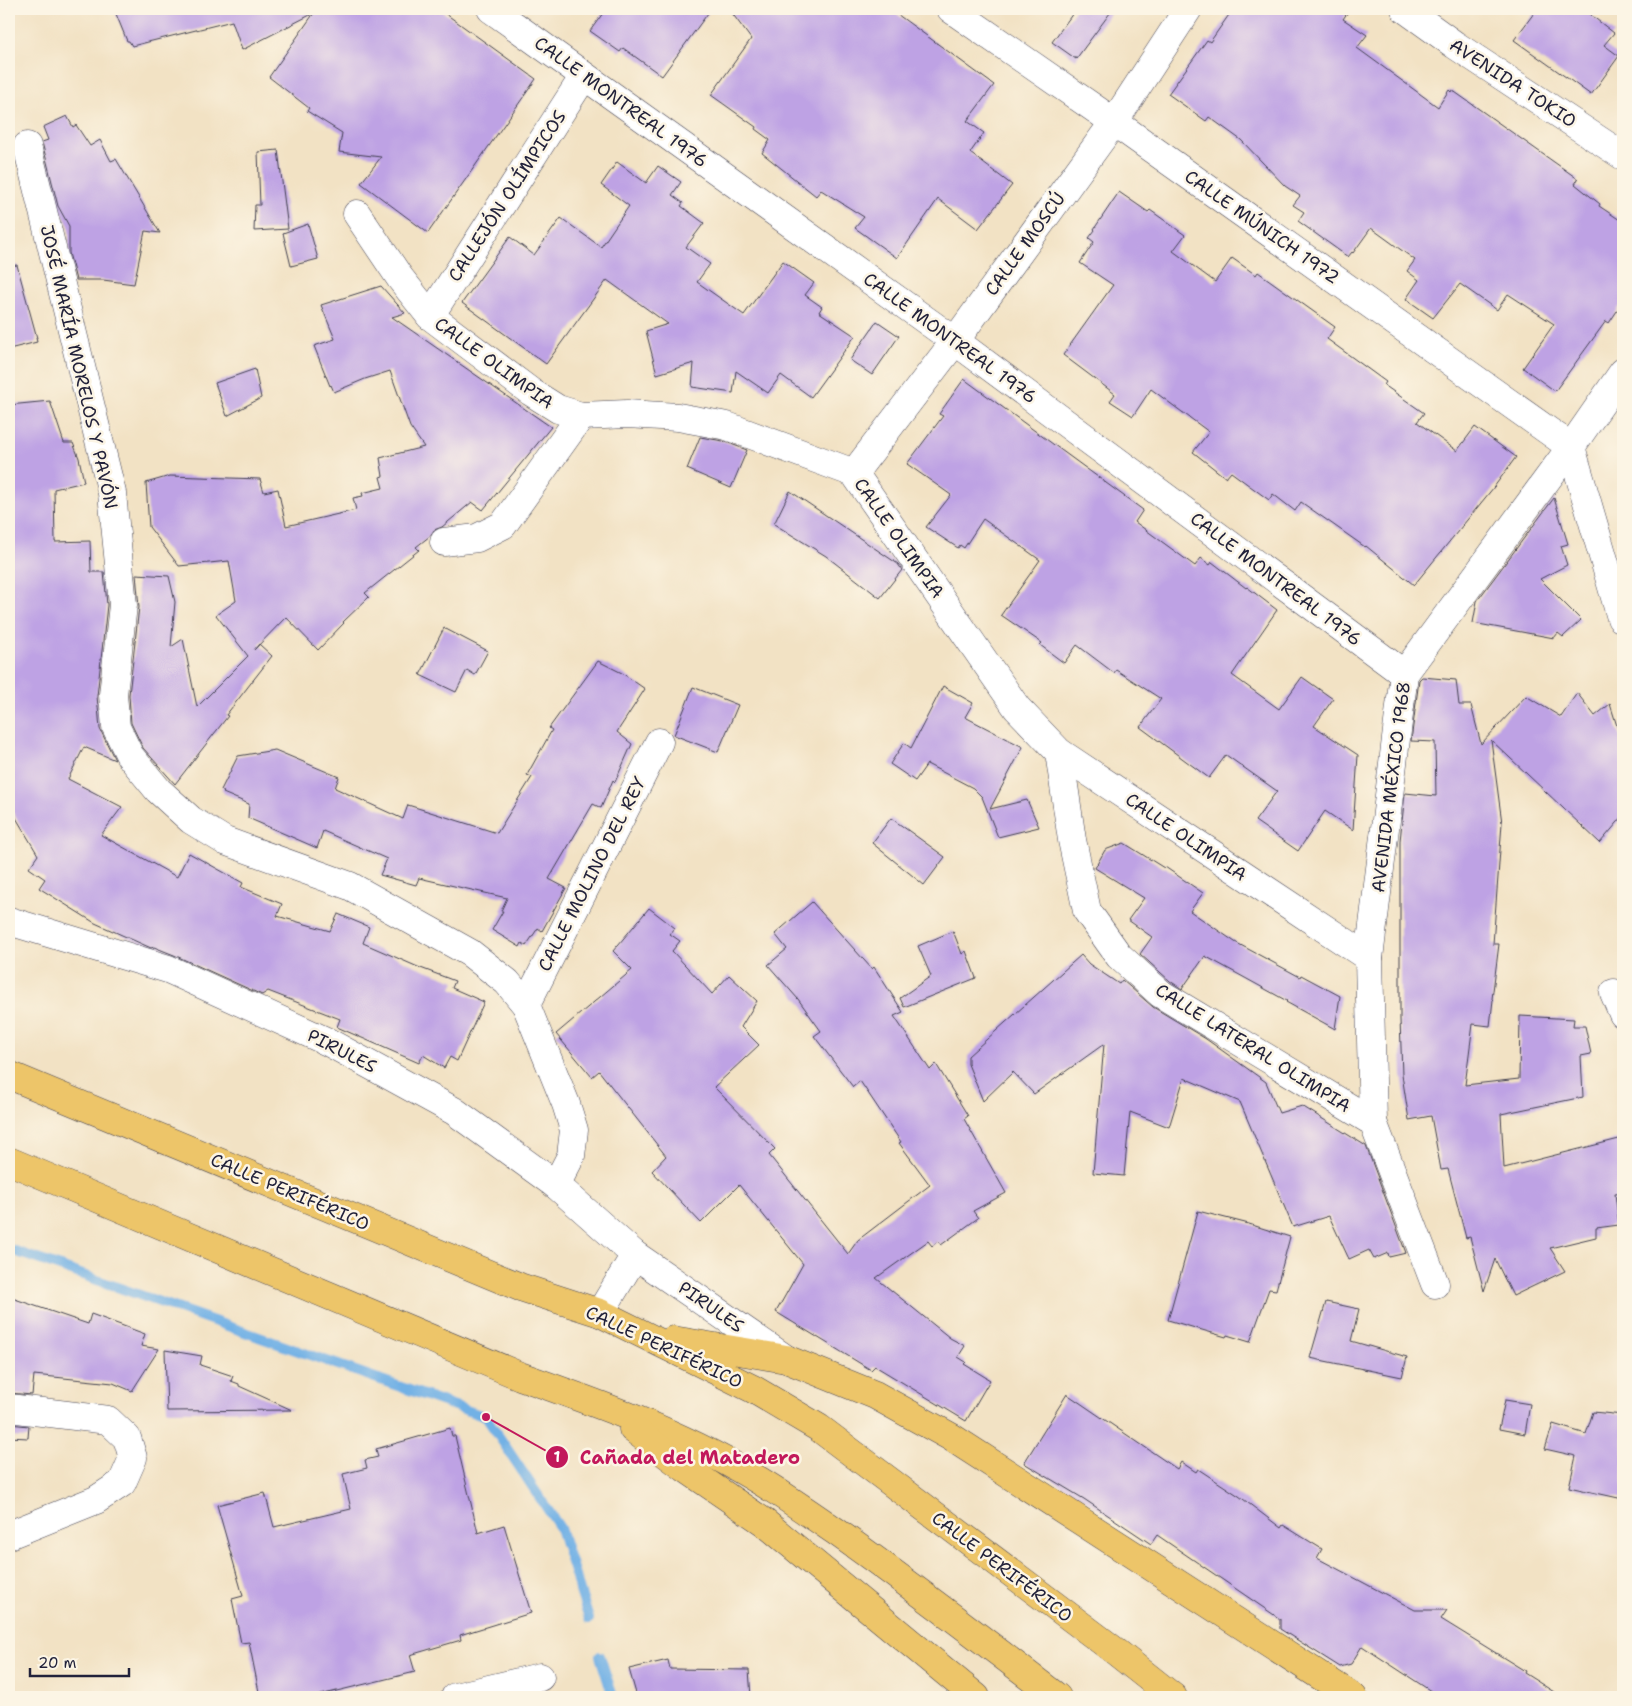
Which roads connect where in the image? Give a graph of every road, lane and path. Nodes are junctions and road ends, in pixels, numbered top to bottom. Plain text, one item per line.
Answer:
1 (491, 9) edge
2 (951, 9) edge
3 (1188, 9) edge
4 (1405, 9) edge
5 (584, 76) junction
6 (1114, 122) junction
7 (27, 146) dead end
8 (1623, 156) edge
9 (357, 214) dead end
10 (430, 316) junction
11 (955, 341) junction
12 (1623, 372) edge
13 (580, 416) junction
14 (1572, 448) junction
15 (854, 473) junction
16 (444, 542) dead end
17 (1621, 618) dead end
18 (1404, 674) junction
19 (658, 742) dead end
20 (1059, 752) junction
21 (9, 921) edge
22 (1369, 958) junction
23 (526, 1005) junction
24 (9, 1075) edge
25 (1373, 1122) junction
26 (9, 1161) edge
27 (556, 1186) junction
28 (636, 1255) junction
29 (1435, 1284) dead end
30 (600, 1313) junction
31 (647, 1336) junction
32 (786, 1359) junction
33 (600, 1404) junction
34 (9, 1408) edge
35 (9, 1535) edge
36 (540, 1677) dead end
37 (455, 1697) edge
38 (976, 1697) edge
39 (1057, 1697) edge
40 (1173, 1697) edge
41 (1353, 1697) edge

1 - 5 street, CALLE MONTREAL 1976
2 - 6 street, CALLE MÚNICH 1972
3 - 6 street, CALLE MOSCÚ
4 - 8 street, AVENIDA TOKIO
5 - 10 street, CALLEJÓN OLÍMPICOS
5 - 11 street, CALLE MONTREAL 1976
6 - 11 street, CALLE MOSCÚ
6 - 14 street, CALLE MÚNICH 1972
7 - 23 street, JOSÉ MARÍA MORELOS Y PAVÓN
9 - 10 street, CALLE OLIMPIA
10 - 13 street, CALLE OLIMPIA
11 - 15 street, CALLE MOSCÚ
11 - 18 street, CALLE MONTREAL 1976
12 - 14 street, AVENIDA MÉXICO 1968
13 - 15 street, CALLE OLIMPIA
13 - 16 street
14 - 17 street
14 - 18 street, AVENIDA MÉXICO 1968
15 - 20 street, CALLE OLIMPIA
18 - 22 street, AVENIDA MÉXICO 1968
19 - 23 street, CALLE MOLINO DEL REY
20 - 22 street, CALLE OLIMPIA
20 - 25 street, CALLE LATERAL OLIMPIA
21 - 27 street, PIRULES
22 - 25 street, AVENIDA MÉXICO 1968
23 - 27 street, JOSÉ MARÍA MORELOS Y PAVÓN
24 - 30 highway, CALLE PERIFÉRICO
25 - 29 street, AVENIDA MÉXICO 1968
26 - 33 highway
27 - 28 street, PIRULES
28 - 30 street
28 - 32 street, PIRULES
30 - 31 highway, CALLE PERIFÉRICO
31 - 32 highway
31 - 40 highway, CALLE PERIFÉRICO
32 - 41 highway
33 - 38 highway
33 - 39 highway
34 - 35 street
36 - 37 street

